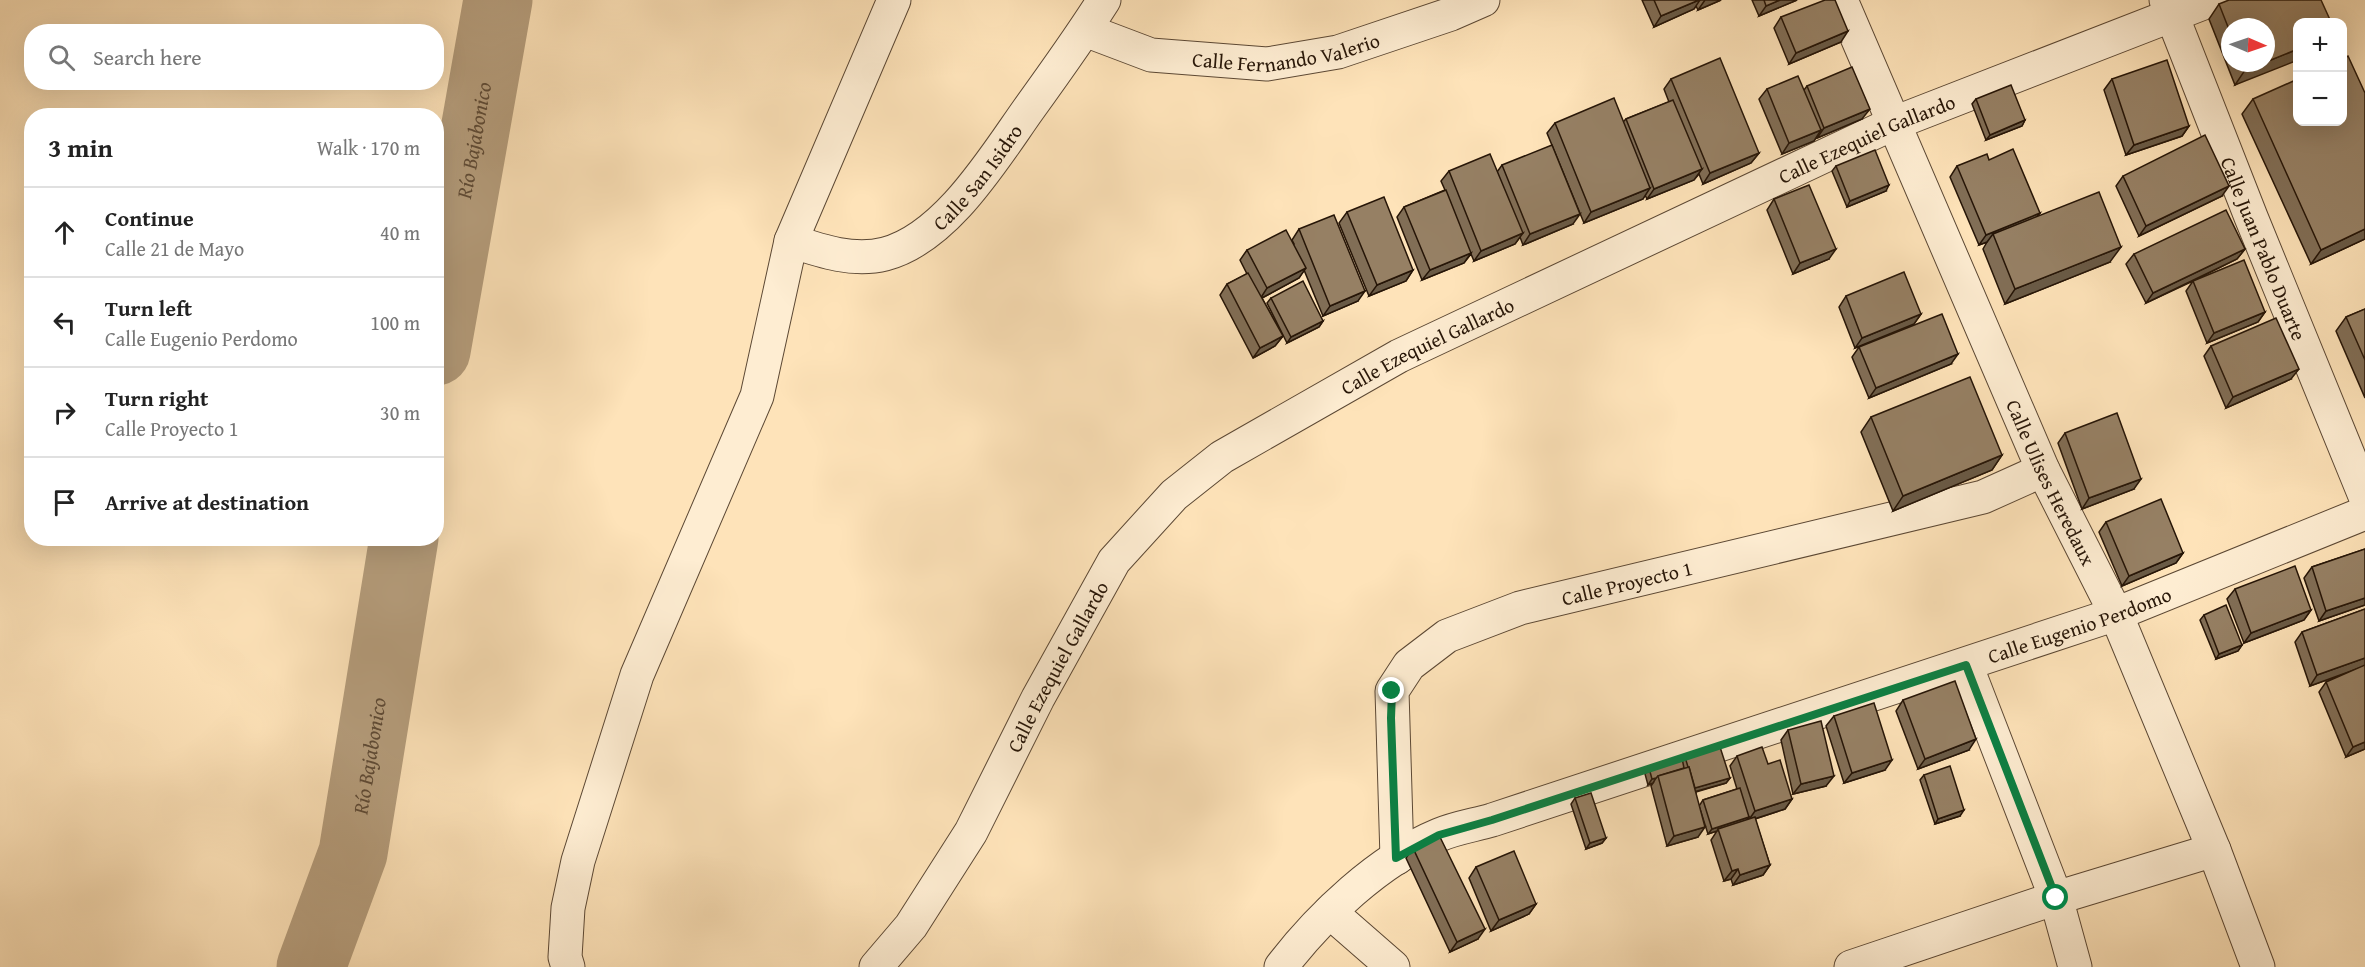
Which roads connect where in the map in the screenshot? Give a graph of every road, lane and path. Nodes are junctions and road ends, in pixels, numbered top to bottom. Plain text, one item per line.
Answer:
1 (894, 0) edge
2 (1104, 0) edge
3 (1483, 0) edge
4 (1841, 0) edge
5 (2211, 0) edge
6 (2169, 8) edge
7 (1085, 30) junction
8 (1892, 124) junction
9 (791, 241) junction
10 (2043, 470) junction
11 (2365, 496) edge
12 (2365, 513) edge
13 (2116, 614) junction
14 (1966, 665) junction
15 (2214, 850) junction
16 (1396, 858) junction
17 (2056, 898) junction
18 (1330, 912) junction
19 (1891, 961) edge
20 (568, 967) edge
21 (876, 967) edge
22 (1281, 967) edge
23 (1393, 967) edge
24 (1851, 967) edge
25 (2075, 967) edge
26 (2258, 967) edge

1 - 9 street
2 - 7 street, Calle San Isidro
3 - 7 street, Calle Fernando Valerio
4 - 8 street, Calle Ulises Heredaux
5 - 6 street, Calle Ezequiel Gallardo
6 - 8 street, Calle Ezequiel Gallardo
6 - 11 street, Calle Juan Pablo Duarte
7 - 9 street, Calle San Isidro
8 - 10 street, Calle Ulises Heredaux
8 - 21 street, Calle Ezequiel Gallardo
9 - 20 street
10 - 13 street, Calle Ulises Heredaux
10 - 16 street, Calle Proyecto 1
12 - 13 street, Calle Eugenio Perdomo
13 - 14 street, Calle Eugenio Perdomo
13 - 15 street, Calle Ulises Heredaux
14 - 16 street, Calle Eugenio Perdomo
14 - 17 street
15 - 17 street
15 - 26 street, Calle Ulises Heredaux
16 - 18 street, Calle Eugenio Perdomo
17 - 19 street
17 - 25 street
18 - 22 street, Calle Eugenio Perdomo
18 - 23 street
19 - 24 street

